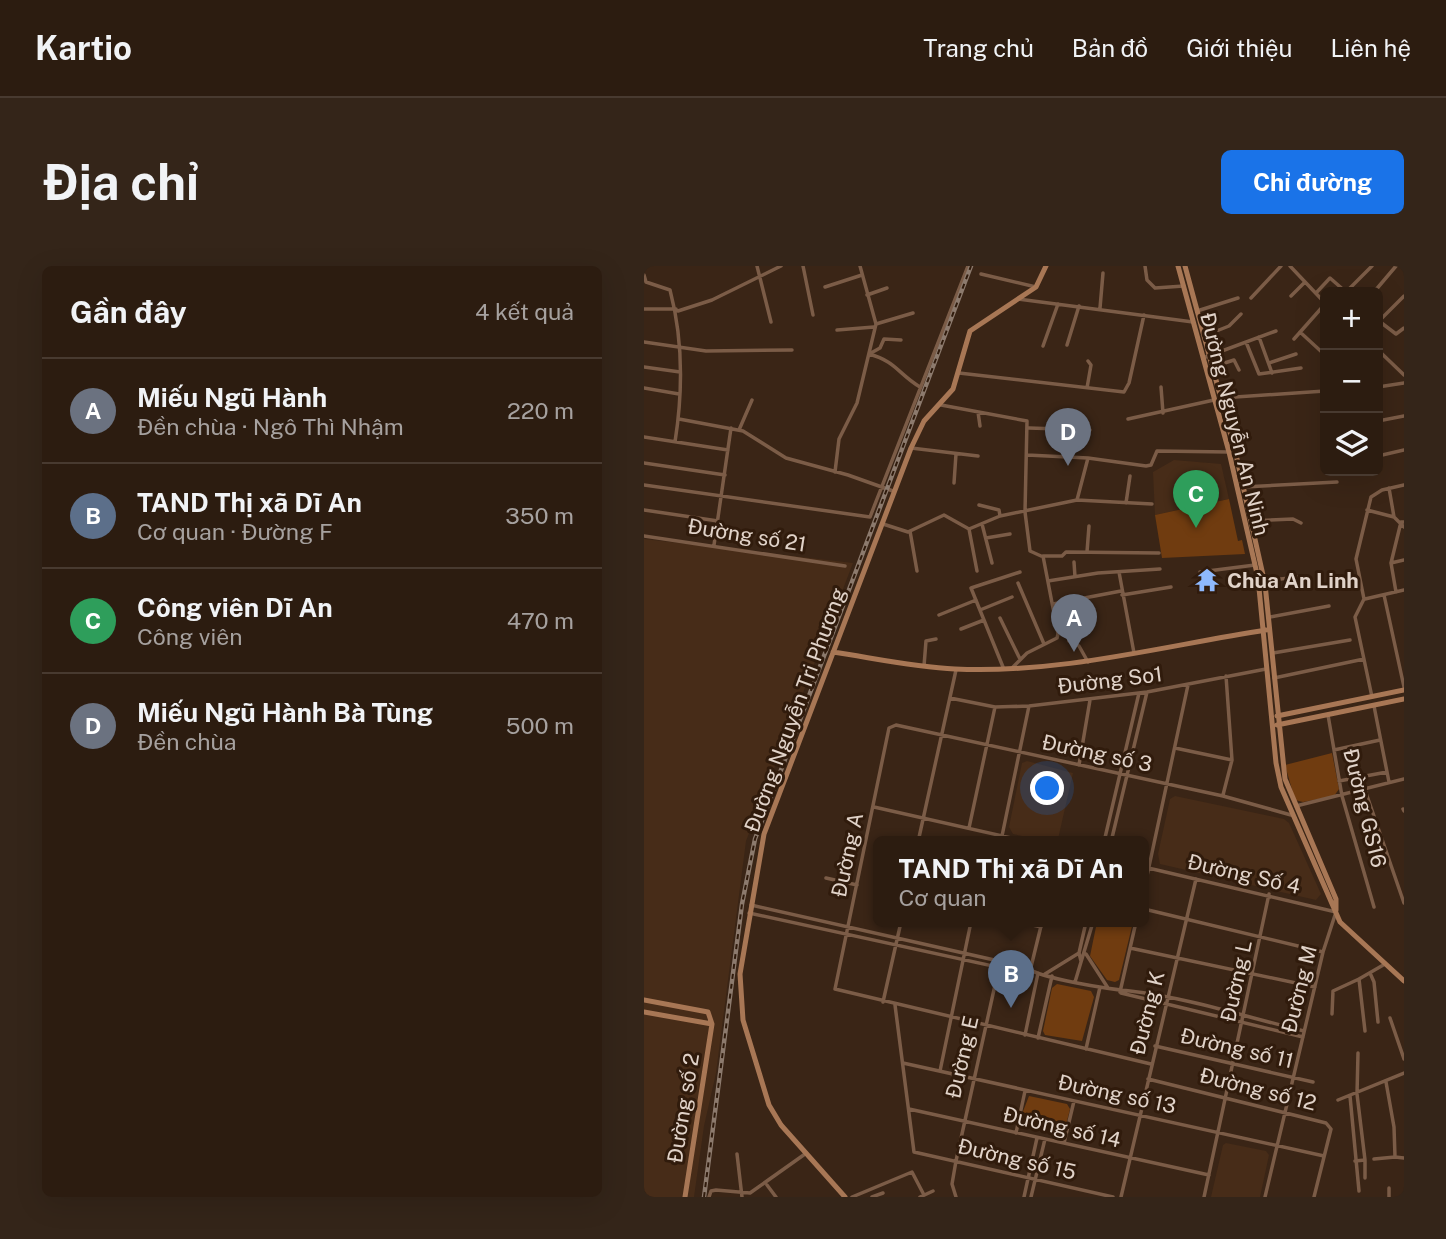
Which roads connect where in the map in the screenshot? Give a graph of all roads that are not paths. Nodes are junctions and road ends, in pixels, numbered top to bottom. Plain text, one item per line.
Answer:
1 (757, 266) edge
2 (781, 266) edge
3 (803, 266) edge
4 (860, 266) edge
5 (968, 266) edge
6 (1046, 266) edge
7 (1145, 266) edge
8 (1178, 266) edge
9 (1185, 266) edge
10 (1281, 266) edge
11 (1298, 266) edge
12 (1372, 266) edge
13 (1396, 266) edge
14 (1292, 268) edge
15 (1103, 273) dead end
16 (981, 274) dead end
17 (644, 275) edge
18 (760, 275) junction
19 (862, 275) junction
20 (1305, 282) junction
21 (1184, 286) junction
22 (825, 287) dead end
23 (1036, 287) junction
24 (1378, 287) edge
25 (887, 288) dead end
26 (1316, 293) junction
27 (867, 295) junction
28 (1292, 296) dead end
29 (1404, 296) edge
30 (1320, 297) edge
31 (1238, 298) dead end
32 (1251, 298) dead end
33 (1018, 299) junction
34 (1058, 304) junction
35 (1079, 306) junction
36 (1100, 308) junction
37 (644, 309) edge
38 (1320, 309) edge
39 (677, 310) junction
40 (1198, 311) junction
41 (913, 313) dead end
42 (1241, 314) dead end
43 (813, 315) dead end
44 (1144, 315) junction
45 (1383, 316) edge
46 (771, 322) dead end
47 (1193, 322) junction
48 (1383, 325) edge
49 (875, 326) junction
50 (1404, 328) edge
51 (837, 330) dead end
52 (1276, 331) dead end
53 (1300, 332) junction
54 (1204, 336) junction
55 (1259, 337) junction
56 (1294, 339) dead end
57 (901, 340) dead end
58 (644, 342) edge
59 (1246, 342) junction
60 (1067, 345) dead end
61 (1043, 346) dead end
62 (680, 347) junction
63 (792, 350) dead end
64 (1320, 350) edge
65 (869, 354) junction
66 (1296, 354) dead end
67 (1383, 356) edge
68 (1206, 357) junction
69 (1088, 361) dead end
70 (1269, 363) junction
71 (644, 367) edge
72 (1212, 367) junction
73 (1301, 368) dead end
74 (1239, 370) dead end
75 (680, 372) junction
76 (959, 373) junction
77 (1272, 373) junction
78 (1404, 375) edge
79 (1404, 383) edge
80 (1383, 386) edge
81 (920, 387) junction
82 (1161, 387) dead end
83 (644, 388) edge
84 (1087, 388) junction
85 (1320, 391) edge
86 (679, 394) junction
87 (1218, 399) junction
88 (752, 400) dead end
89 (941, 405) junction
90 (978, 412) junction
91 (1163, 413) junction
92 (1404, 416) edge
93 (679, 419) junction
94 (1128, 419) dead end
95 (1383, 420) edge
96 (980, 426) dead end
97 (731, 428) junction
98 (1029, 428) junction
99 (739, 430) junction
100 (1090, 430) dead end
101 (644, 437) edge
102 (675, 442) junction
103 (911, 448) junction
104 (728, 450) junction
105 (1404, 450) edge
106 (1232, 451) junction
107 (956, 454) junction
108 (1027, 454) junction
109 (1383, 455) edge
110 (978, 456) dead end
111 (1088, 458) junction
112 (644, 463) edge
113 (835, 472) junction
114 (725, 475) junction
115 (1130, 476) dead end
116 (1337, 482) dead end
117 (954, 483) dead end
118 (644, 485) edge
119 (1404, 485) edge
120 (882, 487) junction
121 (1243, 487) junction
122 (1389, 488) junction
123 (893, 491) junction
124 (722, 496) junction
125 (1077, 500) junction
126 (1126, 503) junction
127 (1152, 504) dead end
128 (979, 505) dead end
129 (644, 510) edge
130 (1367, 510) junction
131 (1025, 512) junction
132 (1000, 516) junction
133 (1394, 517) junction
134 (718, 521) junction
135 (1251, 521) junction
136 (1301, 523) dead end
137 (1403, 523) edge
138 (881, 524) junction
139 (982, 524) junction
140 (1089, 526) dead end
141 (969, 529) junction
142 (910, 531) junction
143 (1010, 534) dead end
144 (644, 536) edge
145 (986, 538) junction
146 (714, 545) junction
147 (1087, 552) junction
148 (1159, 553) dead end
149 (1041, 556) dead end
150 (1404, 560) edge
151 (1074, 562) dead end
152 (992, 563) dead end
153 (1391, 563) junction
154 (1258, 564) junction
155 (845, 566) dead end
156 (1160, 569) dead end
157 (917, 571) dead end
158 (977, 571) dead end
159 (1020, 572) dead end
160 (1119, 572) junction
161 (1200, 572) dead end
162 (1075, 577) junction
163 (1298, 577) dead end
164 (1048, 581) junction
165 (1264, 581) junction
166 (968, 582) dead end
167 (1018, 583) dead end
168 (1171, 587) dead end
169 (971, 588) junction
170 (1404, 590) edge
171 (1396, 592) junction
172 (1121, 593) junction
173 (1384, 595) junction
174 (1012, 597) dead end
175 (1364, 599) junction
176 (976, 600) junction
177 (1053, 604) junction
178 (1329, 606) dead end
179 (980, 610) junction
180 (939, 615) dead end
181 (1270, 617) junction
182 (1000, 618) dead end
183 (984, 620) junction
184 (961, 629) dead end
185 (1268, 629) junction
186 (936, 639) dead end
187 (1350, 640) dead end
188 (1069, 641) dead end
189 (1044, 644) junction
190 (833, 652) junction
191 (1273, 653) junction
192 (1134, 654) junction
193 (1020, 659) junction
194 (1364, 659) junction
195 (1088, 662) junction
196 (924, 666) junction
197 (1003, 667) junction
198 (1013, 667) junction
199 (1271, 668) junction
200 (957, 669) junction
201 (1226, 676) junction
202 (1272, 678) junction
203 (1188, 685) junction
204 (1404, 689) edge
205 (1147, 692) junction
206 (1139, 693) junction
207 (1372, 697) junction
208 (950, 698) junction
209 (1404, 699) edge
210 (1090, 700) junction
211 (1374, 705) junction
212 (1029, 706) junction
213 (1326, 706) junction
214 (995, 707) junction
215 (1328, 715) junction
216 (1275, 717) junction
217 (896, 725) joint
218 (1276, 725) junction
219 (942, 736) junction
220 (1380, 740) junction
221 (987, 745) junction
222 (1175, 748) junction
223 (1334, 750) junction
224 (1020, 752) junction
225 (1231, 760) junction
226 (1079, 765) junction
227 (1387, 772) junction
228 (1123, 774) junction
229 (1404, 779) edge
230 (1339, 781) junction
231 (1390, 783) junction
232 (1166, 784) junction
233 (1365, 790) junction
234 (1223, 796) junction
235 (1342, 796) junction
236 (874, 807) junction
237 (1291, 807) junction
238 (1291, 815) junction
239 (922, 818) junction
240 (969, 828) junction
241 (919, 836) edge
242 (1002, 836) joint
243 (1106, 836) edge
244 (1112, 836) edge
245 (1149, 859) edge
246 (1149, 868) edge
247 (826, 878) dead end
248 (1196, 878) junction
249 (857, 885) junction
250 (1269, 894) junction
251 (1404, 903) edge
252 (751, 905) junction
253 (1374, 907) dead end
254 (1149, 910) edge
255 (1336, 912) junction
256 (749, 913) junction
257 (1186, 919) junction
258 (900, 927) edge
259 (970, 927) edge
260 (1041, 927) edge
261 (1085, 927) edge
262 (1092, 927) edge
263 (1135, 927) edge
264 (848, 929) junction
265 (846, 934) junction
266 (1261, 937) junction
267 (896, 942) junction
268 (1130, 948) junction
269 (1323, 952) junction
270 (1079, 953) junction
271 (1086, 954) junction
272 (964, 956) junction
273 (1177, 959) junction
274 (1081, 961) junction
275 (1000, 964) junction
276 (1385, 964) junction
277 (1030, 971) junction
278 (1038, 973) junction
279 (1370, 973) junction
280 (1044, 974) junction
281 (1253, 975) junction
282 (1052, 976) junction
283 (1359, 979) junction
284 (1404, 981) edge
285 (1075, 982) junction
286 (1100, 987) junction
287 (1315, 987) junction
288 (1109, 989) junction
289 (1119, 992) junction
290 (1166, 999) junction
291 (644, 1000) edge
292 (883, 1002) junction
293 (895, 1004) junction
294 (673, 1006) junction
295 (1164, 1006) junction
296 (644, 1012) edge
297 (1332, 1014) dead end
298 (1244, 1016) junction
299 (671, 1017) junction
300 (951, 1017) junction
301 (1391, 1018) dead end
302 (1243, 1022) junction
303 (1378, 1022) dead end
304 (712, 1024) junction
305 (986, 1024) junction
306 (1304, 1031) junction
307 (1365, 1031) dead end
308 (1025, 1035) junction
309 (1303, 1037) junction
310 (1038, 1038) junction
311 (1155, 1046) junction
312 (1086, 1049) junction
313 (1357, 1053) dead end
314 (1404, 1059) edge
315 (903, 1063) junction
316 (1234, 1063) junction
317 (1151, 1064) junction
318 (940, 1072) junction
319 (1404, 1073) edge
320 (974, 1077) junction
321 (1293, 1077) junction
322 (1148, 1079) junction
323 (1313, 1082) dead end
324 (1386, 1082) junction
325 (1025, 1090) junction
326 (1357, 1094) junction
327 (1350, 1096) junction
328 (1226, 1097) junction
329 (1338, 1100) dead end
330 (1074, 1101) junction
331 (909, 1109) junction
332 (1286, 1112) junction
333 (1140, 1116) junction
334 (964, 1121) junction
335 (1219, 1132) junction
336 (1016, 1133) junction
337 (1037, 1138) junction
338 (1045, 1139) junction
339 (1065, 1143) junction
340 (1276, 1146) junction
341 (737, 1154) dead end
342 (805, 1154) junction
343 (1324, 1156) junction
344 (1395, 1157) junction
345 (1404, 1158) edge
346 (1130, 1159) junction
347 (1374, 1159) dead end
348 (1365, 1160) junction
349 (956, 1161) junction
350 (1355, 1161) junction
351 (1209, 1175) junction
352 (1028, 1178) junction
353 (1366, 1178) dead end
354 (1035, 1180) junction
355 (766, 1184) junction
356 (1389, 1188) dead end
357 (933, 1191) dead end
358 (1359, 1191) dead end
359 (883, 1193) dead end
360 (742, 1195) edge
361 (922, 1196) edge
362 (685, 1197) edge
363 (709, 1197) edge
364 (776, 1197) edge
365 (845, 1197) edge
366 (852, 1197) edge
367 (872, 1197) edge
368 (956, 1197) edge
369 (1024, 1197) edge
370 (1031, 1197) edge
371 (1113, 1197) edge
372 (1121, 1197) edge
373 (1204, 1197) edge
374 (1265, 1197) edge
375 (1314, 1197) edge
376 (1389, 1197) edge

1 - 18 street
2 - 18 street
3 - 43 street
4 - 19 street
5 - 81 street
6 - 23 main road
7 - 21 street
8 - 21 main road, Đường Nguyễn An Ninh
9 - 40 main road
10 - 32 street
11 - 14 street
12 - 26 street
13 - 24 street
14 - 20 street
15 - 36 street
16 - 23 street
17 - 39 street
18 - 39 street
18 - 46 street
19 - 22 street
19 - 27 street
20 - 26 street
20 - 28 street
21 - 47 main road, Đường Nguyễn An Ninh
23 - 33 main road, Đường Nguyễn Tri Phương
25 - 27 street
26 - 30 street
27 - 49 street
29 - 45 street
31 - 40 street
33 - 34 street
33 - 76 main road, Đường Nguyễn Tri Phương
34 - 35 street
34 - 61 street
35 - 36 street
35 - 60 street
36 - 44 street
37 - 39 street
38 - 53 street
39 - 62 street
40 - 54 main road
41 - 49 street
42 - 54 street
44 - 47 street
44 - 84 street
47 - 68 main road, Đường Nguyễn An Ninh
48 - 50 street
49 - 51 street
49 - 65 street
52 - 55 street
53 - 56 street
53 - 64 street
54 - 68 main road
55 - 59 street
55 - 70 street
57 - 65 street
58 - 62 street
59 - 68 street
59 - 77 street
62 - 63 street
62 - 75 street
65 - 81 street
65 - 113 street
66 - 70 street
67 - 78 street
68 - 72 main road
68 - 87 main road, Đường Nguyễn An Ninh
69 - 84 street
70 - 77 street
71 - 75 street
72 - 74 street
72 - 87 main road
73 - 77 street
75 - 86 street
76 - 84 street
76 - 89 main road, Đường Nguyễn Tri Phương
79 - 80 street
81 - 120 street
82 - 91 street
83 - 86 street
85 - 87 street
86 - 93 street
87 - 91 street
87 - 106 main road, Đường Nguyễn An Ninh
88 - 99 street
89 - 90 street
89 - 103 main road, Đường Nguyễn Tri Phương
90 - 96 street
90 - 98 street
91 - 94 street
92 - 95 street
93 - 97 street
93 - 102 street
97 - 99 street
97 - 104 street
98 - 100 street
98 - 108 street
99 - 113 street
101 - 102 street
102 - 104 street
103 - 107 street
103 - 123 main road, Đường Nguyễn Tri Phương
104 - 114 street
105 - 109 street
106 - 111 street
106 - 121 main road
106 - 154 main road, Đường Nguyễn An Ninh
107 - 110 street
107 - 117 street
108 - 111 street
108 - 131 street
111 - 125 street
112 - 114 street
113 - 120 street
114 - 124 street
115 - 126 street
116 - 121 street
118 - 124 street
119 - 122 street
120 - 123 street
120 - 124 street
121 - 135 main road
122 - 130 street
122 - 133 street
123 - 138 main road, Đường Nguyễn Tri Phương
124 - 134 street
125 - 126 street
125 - 131 street
126 - 127 street
128 - 132 street
129 - 134 street
130 - 133 street
130 - 175 street
131 - 132 street
131 - 149 street
132 - 139 street
133 - 137 street
134 - 146 street
135 - 136 street
135 - 154 main road
137 - 153 street
138 - 142 street
138 - 190 main road, Đường Nguyễn Tri Phương
139 - 141 street
139 - 145 street
140 - 147 street
141 - 142 street
141 - 158 street
142 - 157 street
143 - 145 street
144 - 146 street, Đường số 21
145 - 152 street
146 - 155 street, Đường số 21
147 - 148 street
147 - 164 street
150 - 153 street
151 - 162 street
153 - 171 street
154 - 161 street
154 - 165 main road
154 - 185 main road, Đường Nguyễn An Ninh
156 - 160 street
159 - 169 street
160 - 162 street
160 - 172 street
162 - 164 street
163 - 165 street
164 - 177 street
165 - 181 main road
166 - 169 street
167 - 189 street
168 - 172 street
169 - 176 street
170 - 171 street
171 - 173 street
172 - 177 street
172 - 192 street
173 - 175 street
173 - 204 street
174 - 179 street
175 - 194 street
176 - 179 street
176 - 180 street
177 - 189 street
178 - 181 street
179 - 183 street
181 - 185 main road
182 - 193 street
183 - 184 street
183 - 197 street
185 - 191 main road
185 - 192 main road
185 - 199 main road, Đường Nguyễn An Ninh
186 - 196 street
187 - 191 street
188 - 195 street
189 - 193 street
190 - 196 main road
190 - 252 main road, Đường Nguyễn Tri Phương
191 - 199 main road
192 - 195 main road
193 - 198 street
194 - 202 street
194 - 207 street
195 - 198 main road
196 - 200 main road
197 - 198 main road
197 - 200 main road
199 - 201 street, Đường So1
199 - 202 main road, Đường Nguyễn An Ninh
200 - 208 street
201 - 203 street, Đường So1
201 - 225 street
202 - 216 main road, Đường Nguyễn An Ninh
203 - 205 street, Đường So1
203 - 222 street
204 - 207 main road
205 - 206 street, Đường So1
205 - 228 street
206 - 210 street, Đường So1
206 - 228 street
207 - 211 main road
207 - 213 main road
208 - 214 street, Đường So1
208 - 219 street
209 - 211 main road
210 - 212 street, Đường So1
210 - 226 street
211 - 215 main road
211 - 220 street
212 - 214 street, Đường So1
212 - 224 street
213 - 215 main road
213 - 216 main road
214 - 221 street
215 - 218 main road
215 - 223 street, Đường GS16
216 - 218 main road, Đường Nguyễn An Ninh
217 - 219 street, Đường số 3
217 - 236 street, Đường A
218 - 237 main road, Đường Nguyễn An Ninh
219 - 221 street, Đường số 3
219 - 239 street
220 - 223 street
220 - 227 street
221 - 224 street, Đường số 3
221 - 240 street
222 - 225 street
222 - 232 street
223 - 230 street, Đường GS16
224 - 226 street, Đường số 3
224 - 242 street
225 - 234 street
226 - 228 street, Đường số 3
227 - 230 street
227 - 231 street
228 - 232 street, Đường số 3
228 - 243 street
228 - 244 street
229 - 231 street
230 - 235 street, Đường GS16
231 - 233 street
232 - 234 street, Đường số 3
232 - 245 street
233 - 235 street
233 - 251 street
234 - 238 street, Đường số 3
235 - 237 street
235 - 253 street, Đường GS16
236 - 239 street
236 - 249 street, Đường A
237 - 238 main road
237 - 255 main road
238 - 255 main road
239 - 240 street
239 - 241 street
240 - 242 street
246 - 248 street, Đường Số 4
247 - 249 street
248 - 250 street, Đường Số 4
248 - 257 street, Đường K
249 - 264 street, Đường A
250 - 255 street, Đường Số 4
250 - 266 street, Đường L
252 - 256 main road, Đường Nguyễn Tri Phương
252 - 264 street
254 - 257 street
255 - 269 street, Đường M
255 - 276 main road
256 - 265 street
256 - 342 main road, Đường Nguyễn Tri Phương
257 - 266 street
257 - 273 street, Đường K
258 - 267 street
259 - 272 street
260 - 277 street
261 - 270 street
262 - 271 street
263 - 268 street
264 - 265 street, Đường A
264 - 267 street
265 - 267 street
265 - 292 street, Đường A
266 - 269 street
266 - 281 street, Đường L
267 - 272 street
267 - 292 street
268 - 273 street
268 - 289 street
269 - 287 street, Đường M
270 - 274 street
270 - 280 street
271 - 274 street
271 - 288 street
272 - 275 street
272 - 300 street
273 - 281 street
273 - 290 street, Đường K
274 - 285 street
275 - 277 street
275 - 305 street, Đường E
276 - 279 street
276 - 284 main road
277 - 278 street
278 - 280 street
278 - 308 street
279 - 283 street
279 - 303 street
280 - 282 street
281 - 287 street
281 - 298 street, Đường L
282 - 285 street
282 - 310 street
283 - 297 street
283 - 307 street
285 - 286 street
286 - 288 street
286 - 312 street
287 - 306 street, Đường M
288 - 289 street
289 - 290 street
289 - 295 street
290 - 295 street, Đường K
290 - 298 street
291 - 294 main road
292 - 293 street
293 - 300 street
293 - 315 street
294 - 299 main road
294 - 304 main road
295 - 302 street
295 - 311 street, Đường K
296 - 299 main road
298 - 302 street, Đường L
298 - 306 street
299 - 304 main road
300 - 305 street
300 - 318 street
301 - 314 street
302 - 309 street
302 - 316 street, Đường L
304 - 362 main road, Đường số 2
305 - 308 street
305 - 320 street, Đường E
306 - 309 street, Đường M
308 - 310 street
309 - 321 street, Đường M
310 - 312 street
311 - 316 street, Đường số 11
311 - 317 street, Đường K
312 - 317 street
313 - 326 street
315 - 318 street, Đường số 13
315 - 331 street
316 - 321 street, Đường số 11
316 - 328 street, Đường L
317 - 322 street, Đường K
318 - 320 street, Đường số 13
319 - 324 street
320 - 325 street, Đường số 13
320 - 334 street, Đường E
321 - 323 street, Đường số 11
321 - 332 street, Đường M
322 - 328 street, Đường số 12
322 - 333 street, Đường K
324 - 326 street
324 - 344 street
325 - 330 street, Đường số 13
325 - 336 street
326 - 327 street
326 - 348 street
327 - 329 street
327 - 350 street
328 - 332 street, Đường số 12
328 - 335 street, Đường L
330 - 333 street, Đường số 13
330 - 339 street
331 - 334 street, Đường số 14
331 - 349 street, Đường số 15
332 - 340 street, Đường M
332 - 343 street, Đường số 12
333 - 335 street, Đường số 13
333 - 346 street, Đường K
334 - 336 street, Đường số 14
334 - 349 street, Đường E
335 - 340 street, Đường số 13
335 - 351 street, Đường L
336 - 337 street, Đường số 14
337 - 338 street, Đường số 14
337 - 352 street
338 - 339 street, Đường số 14
338 - 354 street
339 - 346 street, Đường số 14
340 - 343 street, Đường số 13
340 - 374 street, Đường M
341 - 360 street
342 - 355 street
342 - 365 main road, Đường Nguyễn Tri Phương
343 - 375 street
344 - 345 street
344 - 347 street
346 - 351 street, Đường số 14
346 - 372 street, Đường K
348 - 350 street
348 - 353 street
349 - 352 street, Đường số 15
349 - 368 street, Đường E
350 - 358 street
351 - 373 street, Đường L
352 - 354 street, Đường số 15
352 - 369 street
354 - 370 street
354 - 371 street, Đường số 15
355 - 360 street
355 - 364 street
356 - 376 street
357 - 361 street
359 - 367 street
360 - 363 street
361 - 366 street

